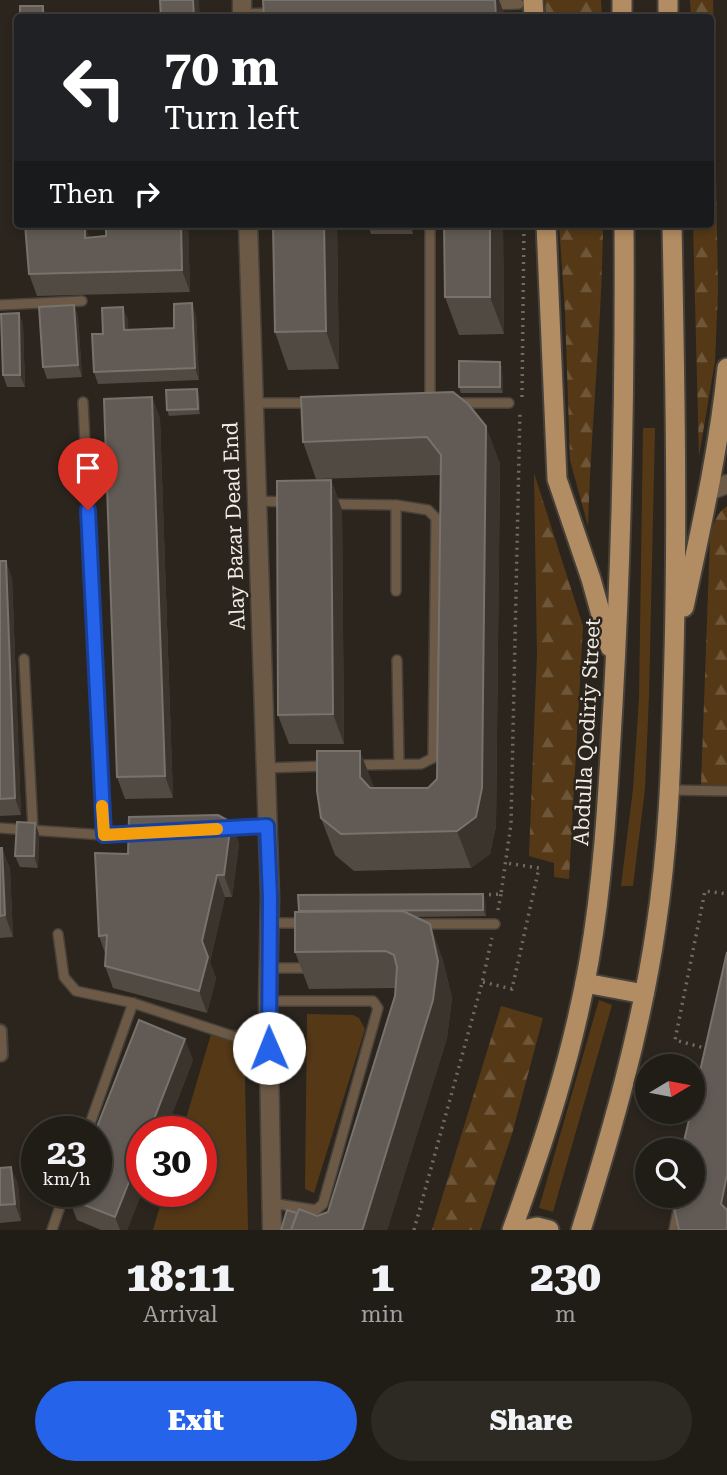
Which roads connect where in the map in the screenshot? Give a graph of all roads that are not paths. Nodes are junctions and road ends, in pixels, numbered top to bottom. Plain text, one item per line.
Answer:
1 (478, 5) edge
2 (529, 7) edge
3 (242, 11) edge
4 (284, 12) edge
5 (248, 228) edge
6 (430, 228) edge
7 (546, 228) edge
8 (624, 228) edge
9 (672, 228) edge
10 (82, 301) dead end
11 (0, 305) edge
12 (727, 368) edge
13 (83, 402) dead end
14 (253, 403) junction
15 (321, 403) edge
16 (417, 403) edge
17 (450, 403) edge
18 (509, 403) dead end
19 (718, 488) edge
20 (257, 502) junction
21 (299, 503) edge
22 (313, 503) edge
23 (396, 505) junction
24 (396, 591) dead end
25 (675, 650) junction
26 (24, 659) dead end
27 (397, 660) dead end
28 (615, 664) junction
29 (399, 764) junction
30 (332, 766) edge
31 (345, 766) edge
32 (264, 768) junction
33 (669, 790) junction
34 (727, 791) edge
35 (267, 826) junction
36 (0, 828) edge
37 (33, 829) junction
38 (212, 829) edge
39 (144, 833) edge
40 (104, 835) junction
41 (269, 923) junction
42 (323, 923) edge
43 (402, 924) edge
44 (495, 924) road end
45 (58, 934) dead end
46 (269, 968) junction
47 (309, 968) edge
48 (584, 983) junction
49 (644, 994) junction
50 (268, 1001) junction
51 (133, 1003) junction
52 (0, 1031) edge
53 (269, 1048) junction
54 (1, 1055) edge
55 (93, 1116) edge
56 (271, 1203) junction
57 (59, 1207) edge
58 (678, 1208) edge
59 (51, 1230) edge
60 (272, 1230) edge
61 (512, 1230) edge
62 (523, 1230) edge
63 (549, 1230) edge
64 (581, 1230) edge
65 (674, 1230) edge

1 - 2 lane
3 - 4 lane
5 - 14 street, Alay Bazar Dead End
6 - 16 lane
7 - 28 main road
8 - 28 main road, Abdulla Qodiriy Street
9 - 25 main road
10 - 11 lane
12 - 19 main road
13 - 40 lane
14 - 15 lane
14 - 20 street, Alay Bazar Dead End
17 - 18 lane
19 - 25 main road
20 - 21 lane
20 - 32 street, Alay Bazar Dead End
22 - 23 lane
23 - 24 lane
23 - 29 lane
25 - 33 main road
26 - 37 lane
27 - 29 lane
28 - 48 main road, Abdulla Qodiriy Street
29 - 31 lane
30 - 32 lane
32 - 35 street, Alay Bazar Dead End
33 - 34 lane
33 - 49 main road
35 - 38 lane
35 - 41 street, Alay Bazar Dead End
36 - 37 lane
37 - 40 lane
39 - 40 lane
41 - 42 lane
41 - 46 street, Alay Bazar Dead End
43 - 44 lane
45 - 51 lane
46 - 47 lane
46 - 50 street, Alay Bazar Dead End
48 - 49 main road
48 - 61 main road, Abdulla Qodiriy Street
49 - 64 main road
50 - 53 street, Alay Bazar Dead End
50 - 56 lane
51 - 53 lane
51 - 55 lane
52 - 54 street
53 - 56 street, Alay Bazar Dead End
56 - 60 street, Alay Bazar Dead End
57 - 59 lane
58 - 65 lane
62 - 63 main road

